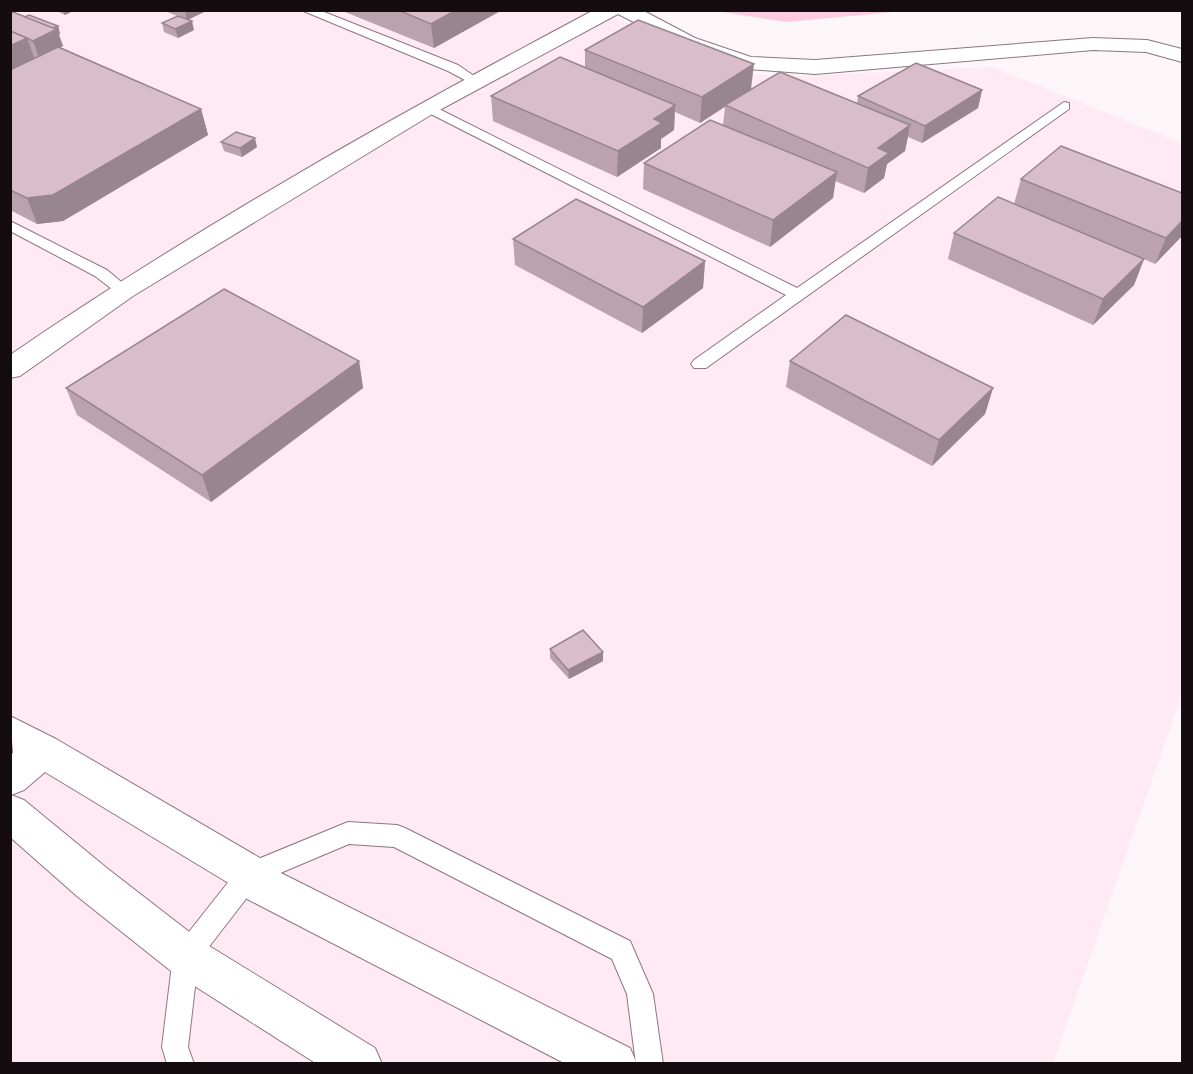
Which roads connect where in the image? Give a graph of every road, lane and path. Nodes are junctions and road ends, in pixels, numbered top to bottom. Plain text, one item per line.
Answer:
1 (307, 10) edge
2 (610, 10) edge
3 (625, 10) edge
4 (1182, 56) edge
5 (476, 82) junction
6 (1064, 106) dead end
7 (426, 108) junction
8 (10, 225) edge
9 (123, 290) junction
10 (798, 295) junction
11 (700, 364) dead end
12 (10, 369) edge
13 (27, 741) edge
14 (10, 778) edge
15 (10, 812) edge
16 (250, 874) junction
17 (186, 956) junction
18 (181, 1064) edge
19 (359, 1064) edge
20 (614, 1064) edge
21 (650, 1064) edge

1 - 5 lane
2 - 5 street
3 - 4 street
5 - 7 street
6 - 10 lane
7 - 9 street
7 - 10 lane
8 - 9 lane
9 - 12 street
10 - 11 lane
13 - 14 street
13 - 16 street
15 - 17 street
16 - 17 lane
16 - 20 street
16 - 21 lane
17 - 18 lane
17 - 19 street

